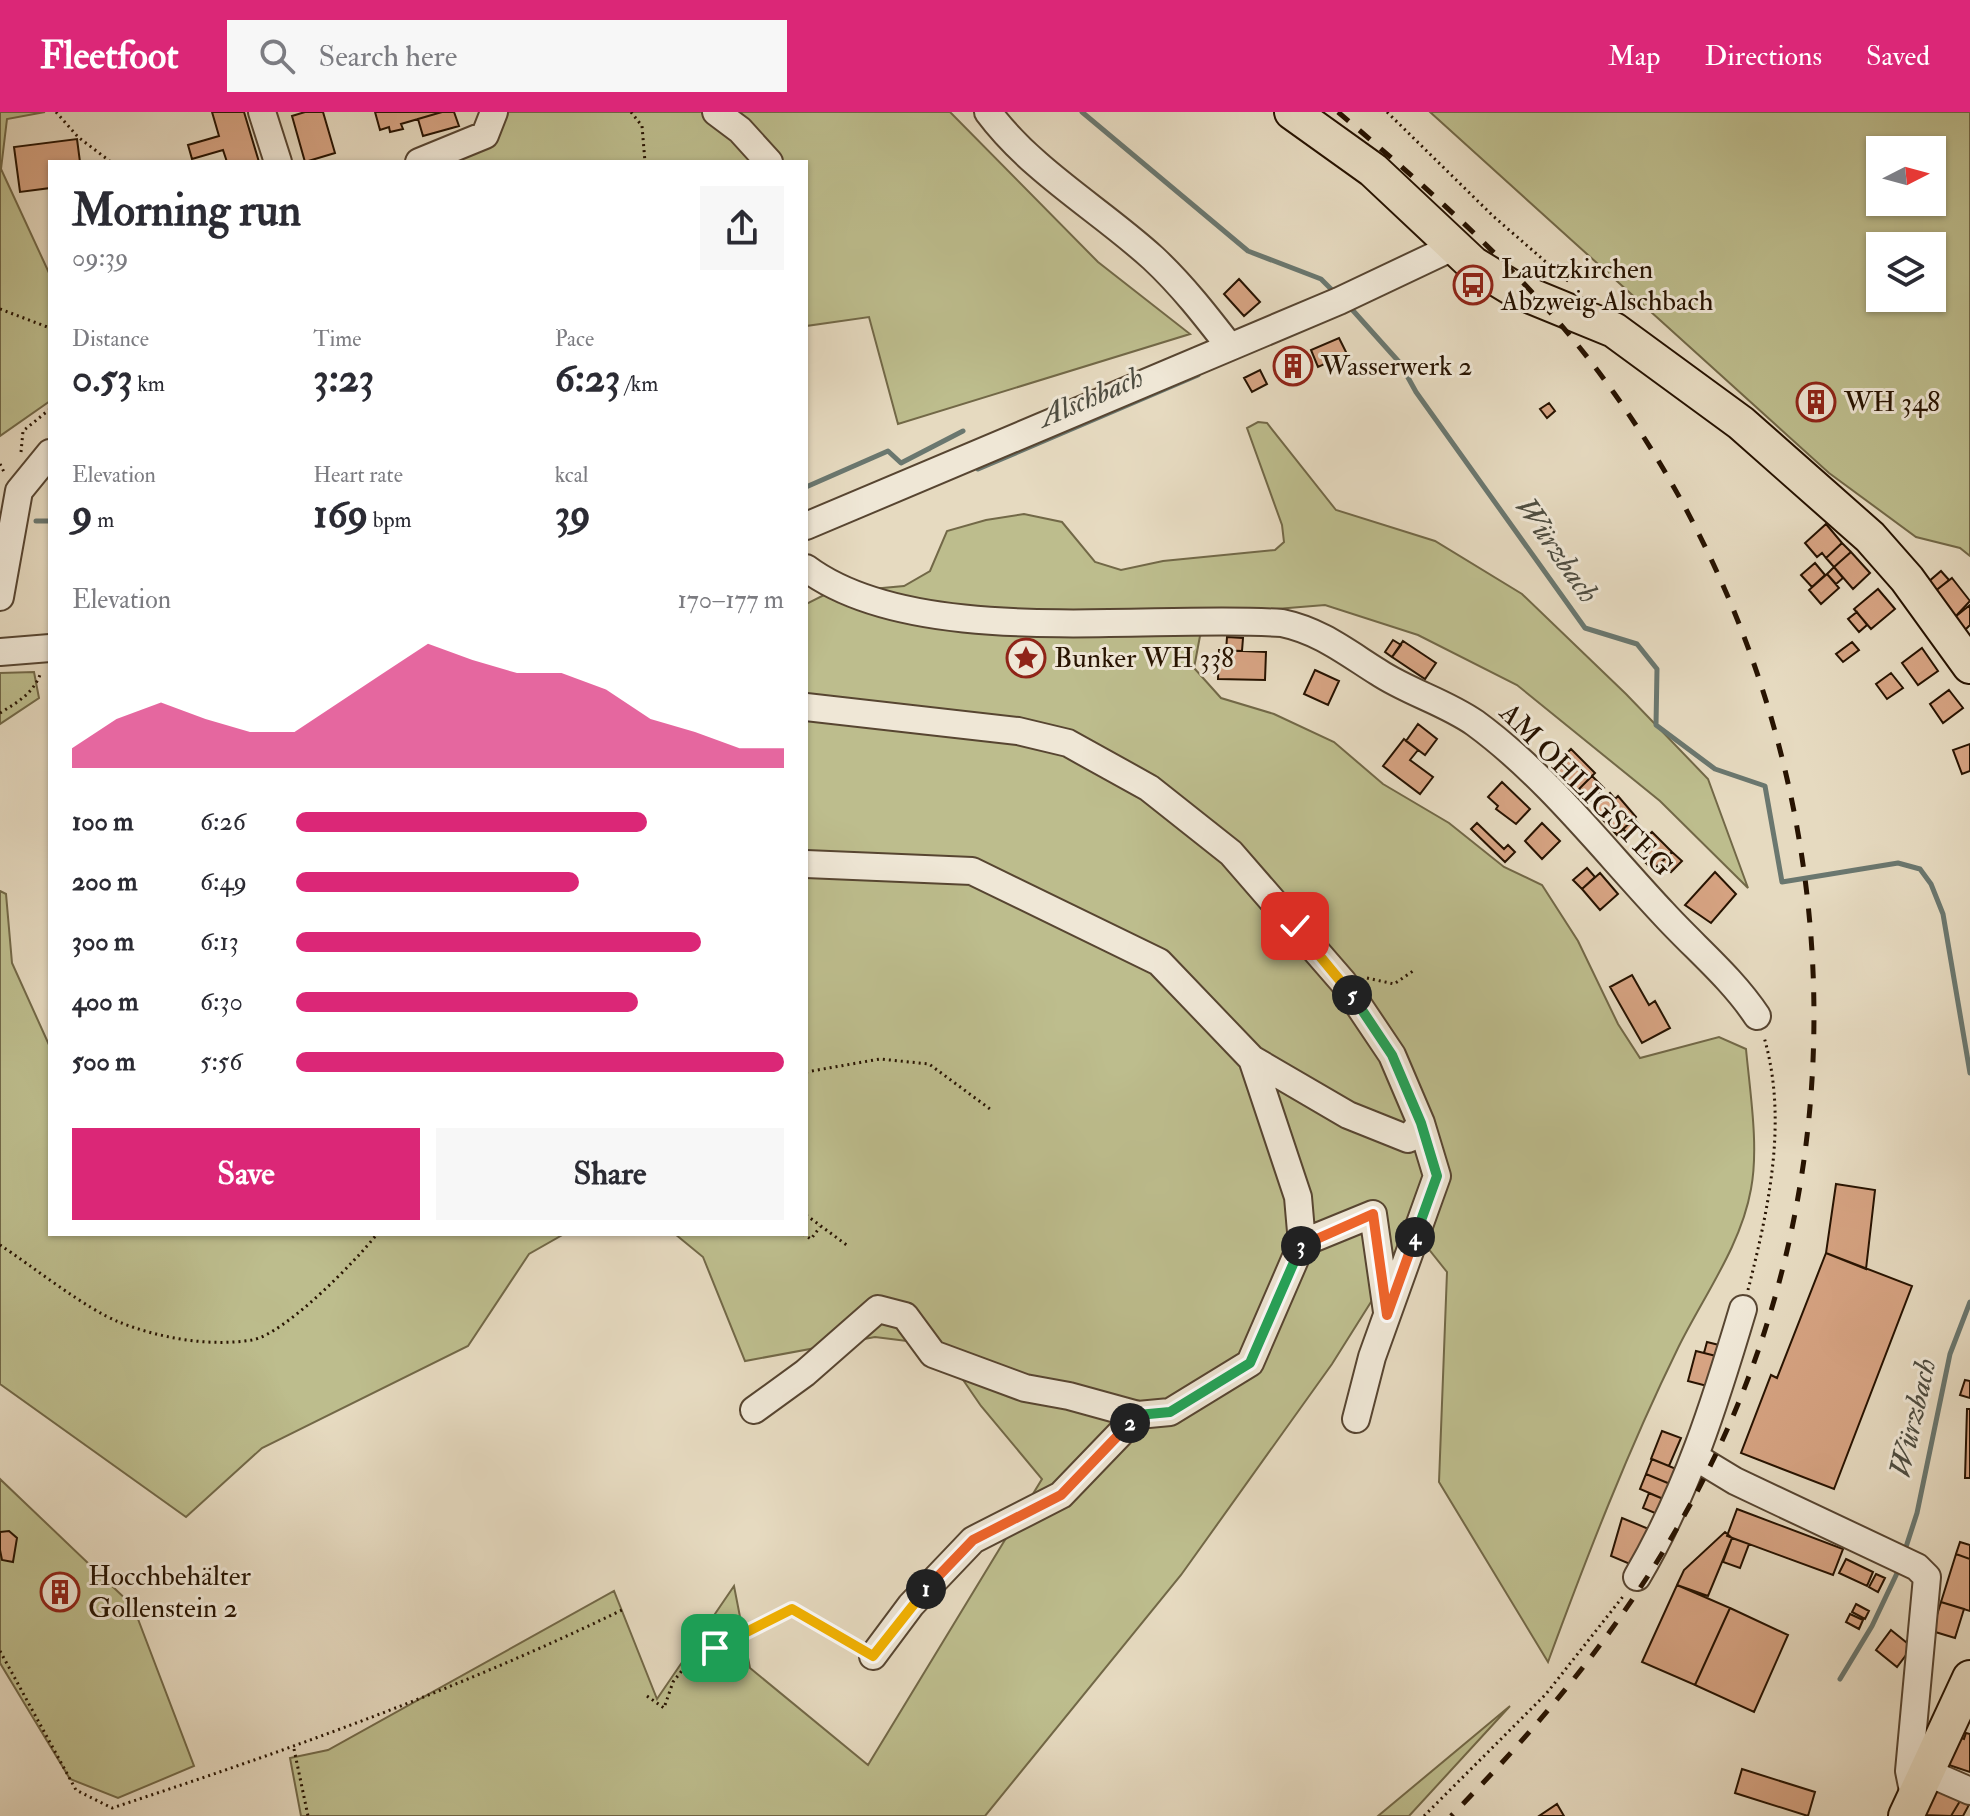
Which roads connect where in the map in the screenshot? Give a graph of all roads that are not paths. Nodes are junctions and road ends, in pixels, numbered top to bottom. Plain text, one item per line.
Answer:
1 (262, 112) edge
2 (494, 112) edge
3 (716, 112) edge
4 (988, 112) edge
5 (1292, 112) edge
6 (277, 160) edge
7 (424, 160) edge
8 (767, 160) edge
9 (1453, 247) junction
10 (1230, 347) junction
11 (48, 455) edge
12 (808, 525) edge
13 (808, 569) edge
14 (0, 597) edge
15 (46, 648) edge
16 (0, 652) edge
17 (1970, 666) edge
18 (808, 707) edge
19 (808, 864) edge
20 (1757, 1016) road end
21 (1252, 1059) junction
22 (1421, 1123) junction
23 (1302, 1243) junction
24 (1743, 1309) road end
25 (1387, 1315) junction
26 (754, 1410) dead end
27 (1138, 1415) junction
28 (1356, 1419) dead end
29 (1697, 1458) junction
30 (1637, 1577) road end
31 (873, 1656) road end
32 (1970, 1678) edge
33 (1970, 1791) edge
34 (1914, 1794) edge

1 - 6 street
2 - 7 street
3 - 8 street
4 - 10 street
5 - 9 main road
9 - 10 street
9 - 17 main road
10 - 12 street
11 - 14 street
13 - 20 street, AM OHLIGSTEG
15 - 16 street
18 - 22 street
19 - 21 street
21 - 22 street
21 - 23 street
22 - 25 street
23 - 25 street
23 - 27 street
24 - 29 street
25 - 28 street
26 - 27 street
27 - 31 street
29 - 30 street
29 - 34 street
32 - 34 main road
33 - 34 street

